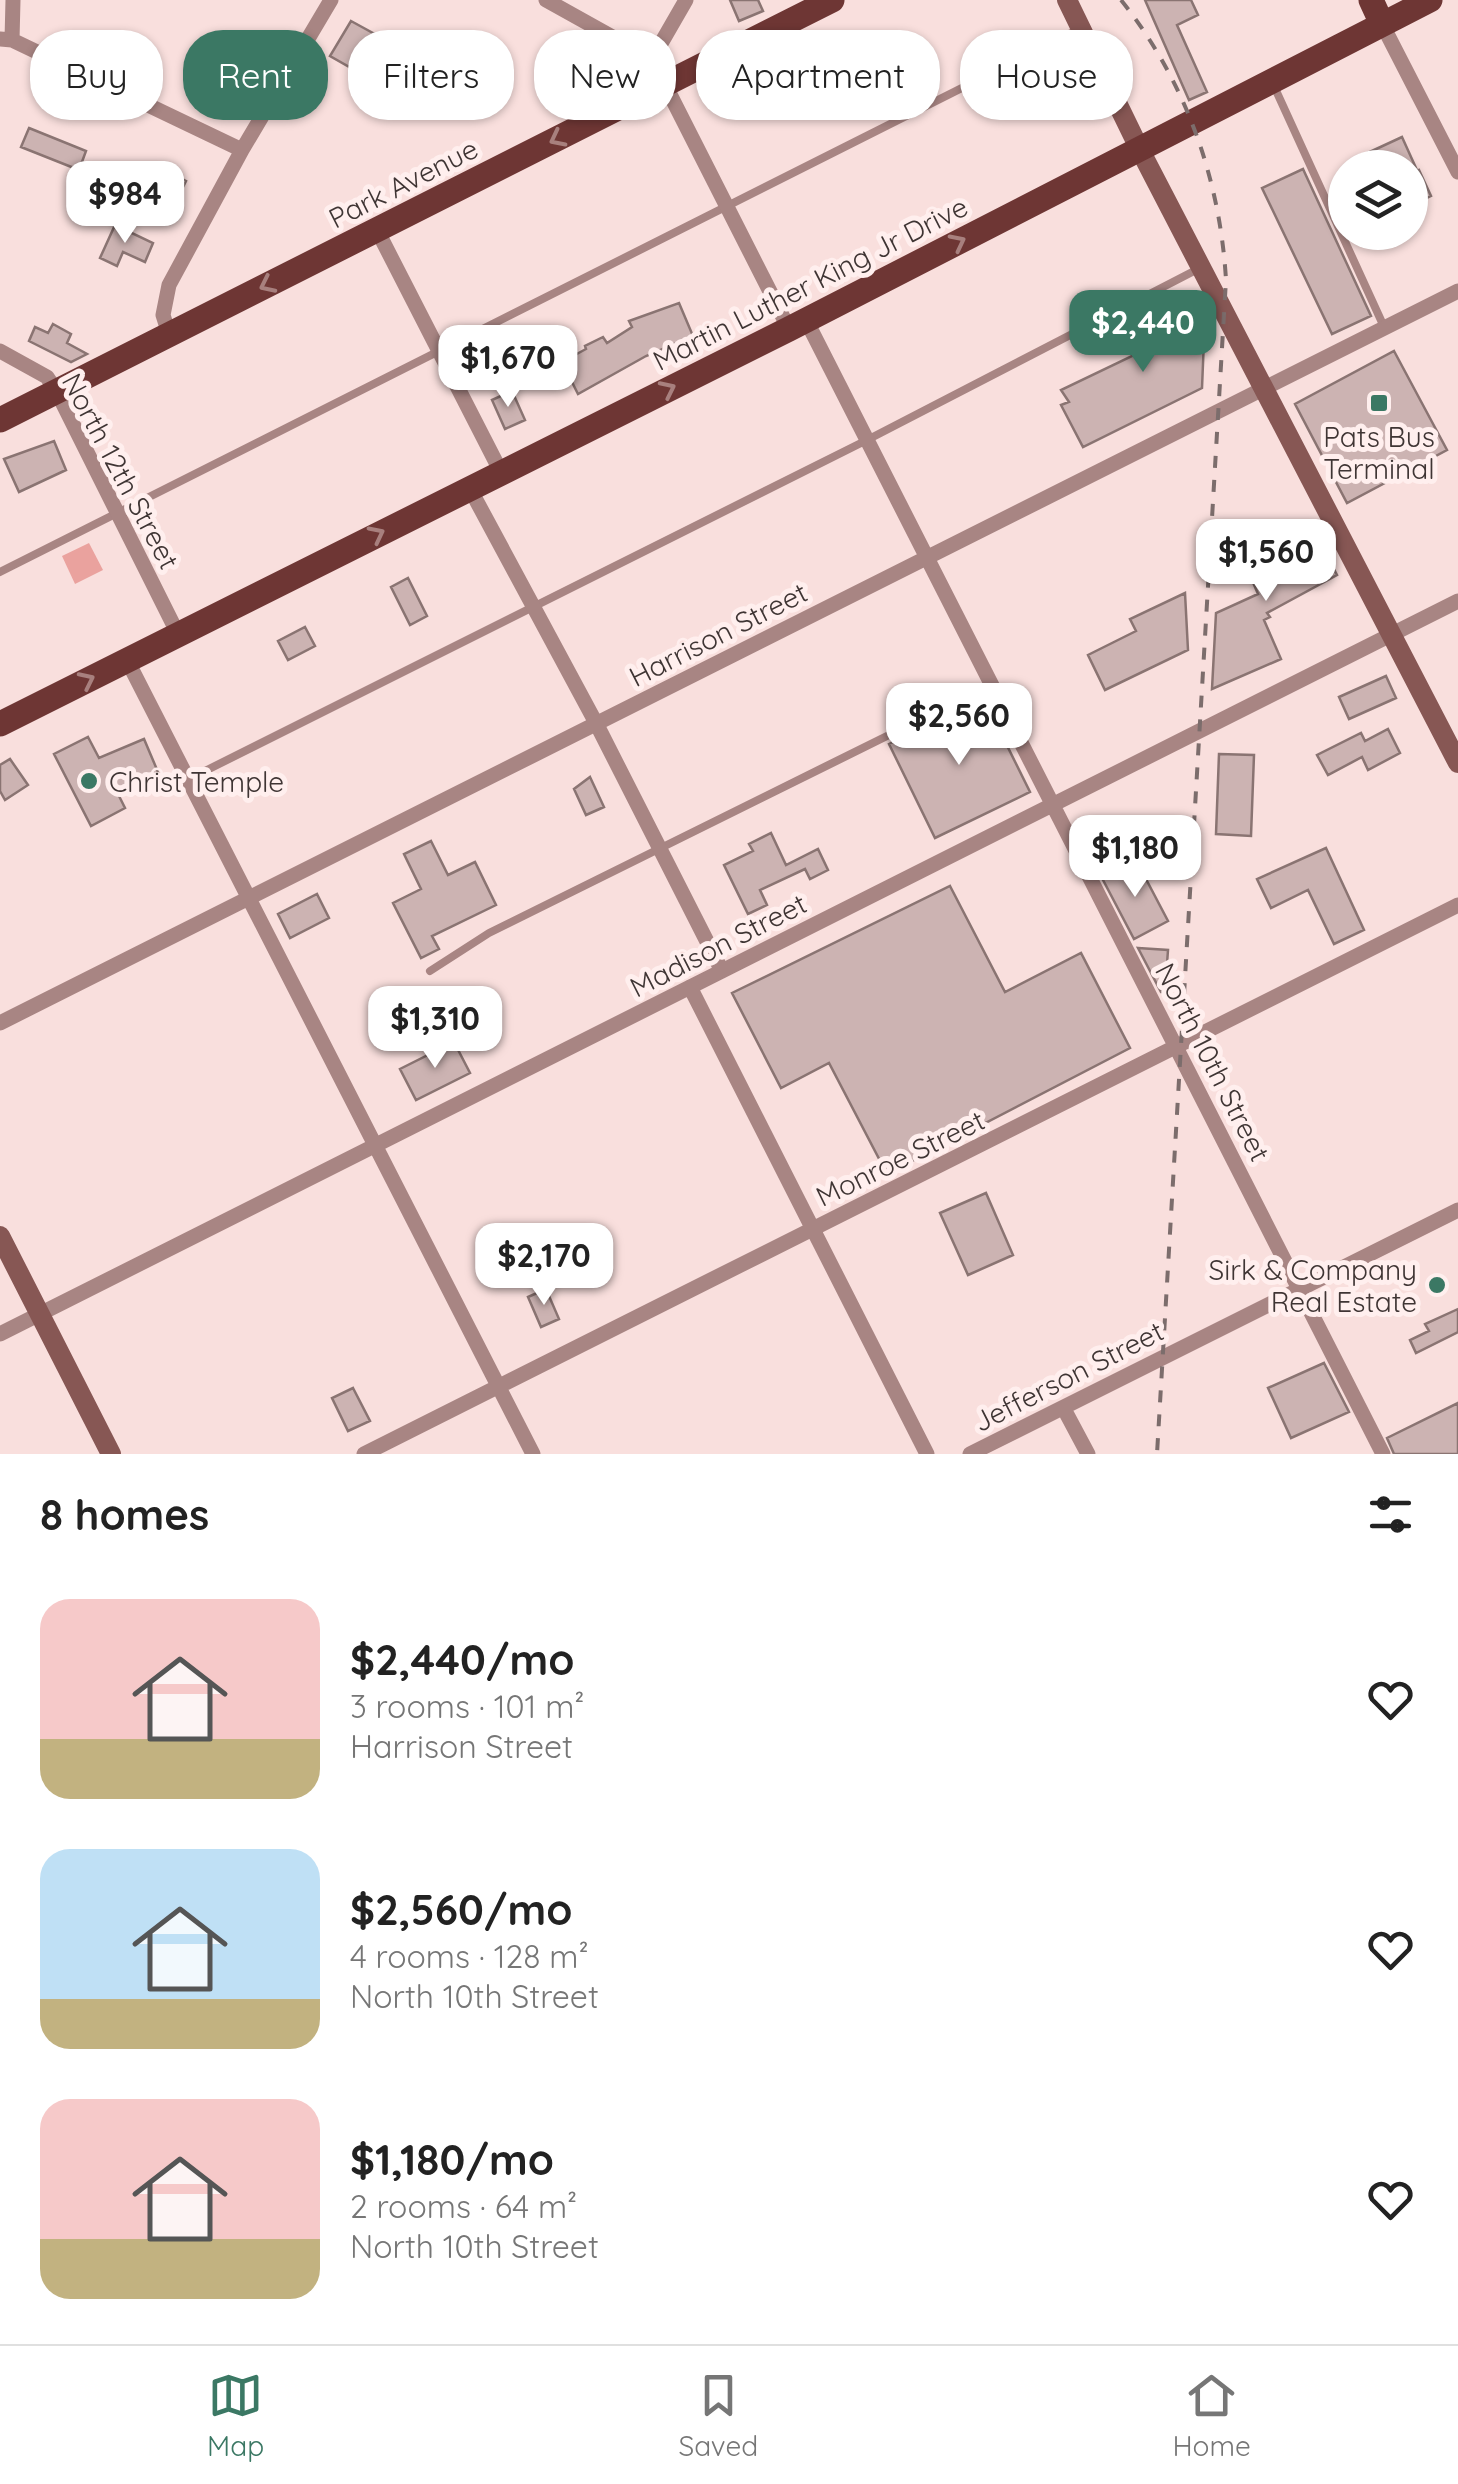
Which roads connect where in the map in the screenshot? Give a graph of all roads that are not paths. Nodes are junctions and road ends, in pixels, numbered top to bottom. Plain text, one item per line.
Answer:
1 (331, 0) edge
2 (546, 0) edge
3 (686, 0) edge
4 (832, 0) edge
5 (1067, 0) edge
6 (1430, 0) edge
7 (10, 2) edge
8 (1376, 12) edge
9 (1081, 28) junction
10 (600, 30) edge
11 (669, 30) edge
12 (6, 40) edge
13 (676, 78) edge
14 (1271, 80) junction
15 (676, 106) edge
16 (594, 120) edge
17 (1139, 148) junction
18 (242, 150) junction
19 (1458, 172) edge
20 (725, 204) junction
21 (377, 230) junction
22 (1202, 266) junction
23 (1458, 291) edge
24 (797, 324) junction
25 (1385, 329) junction
26 (169, 334) junction
27 (0, 351) edge
28 (437, 351) junction
29 (1265, 391) junction
30 (57, 392) junction
31 (0, 420) edge
32 (867, 440) junction
33 (501, 472) junction
34 (469, 487) junction
35 (117, 514) junction
36 (927, 557) junction
37 (0, 572) edge
38 (1458, 602) edge
39 (534, 607) junction
40 (178, 634) junction
41 (1393, 634) junction
42 (127, 660) junction
43 (992, 684) junction
44 (596, 723) junction
45 (0, 724) edge
46 (1458, 763) edge
47 (189, 779) junction
48 (1053, 805) junction
49 (659, 847) junction
50 (251, 896) junction
51 (1458, 905) edge
52 (430, 971) dead end
53 (722, 971) junction
54 (690, 987) junction
55 (0, 1023) edge
56 (1178, 1048) junction
57 (377, 1145) junction
58 (1458, 1210) edge
59 (813, 1229) junction
60 (0, 1236) edge
61 (1301, 1289) junction
62 (40, 1314) junction
63 (0, 1334) edge
64 (499, 1386) junction
65 (1064, 1409) junction
66 (110, 1454) edge
67 (364, 1454) edge
68 (533, 1454) edge
69 (927, 1454) edge
70 (970, 1454) edge
71 (1088, 1454) edge
72 (1383, 1454) edge

1 - 18 street
2 - 10 street
3 - 11 street
4 - 13 main road, Park Avenue
5 - 9 street
6 - 8 main road, Martin Luther King Jr Drive
7 - 12 street
8 - 14 main road, Martin Luther King Jr Drive
8 - 19 street
9 - 17 street
9 - 20 lane
12 - 18 street
14 - 17 main road, Martin Luther King Jr Drive
14 - 25 lane
15 - 20 street, North 10th Street
16 -> 21 main road, Park Avenue
17 - 22 street
24 -> 17 main road, Martin Luther King Jr Drive
18 - 26 street
20 - 24 street, North 10th Street
20 - 28 lane
21 -> 26 main road, Park Avenue
21 - 28 street
22 - 29 street
22 - 32 lane
23 - 25 street, Harrison Street
24 - 32 street, North 10th Street
33 -> 24 main road, Martin Luther King Jr Drive
25 - 29 street, Harrison Street
26 - 30 main road, Park Avenue
27 - 30 street, North 12th Street
28 - 33 street
28 - 35 lane
29 - 36 street, Harrison Street
29 - 41 street
30 - 31 main road, Park Avenue
30 - 35 street, North 12th Street
32 - 36 street, North 10th Street
32 - 39 lane
33 - 34 main road, Martin Luther King Jr Drive
34 - 39 street
40 -> 34 main road, Martin Luther King Jr Drive
35 - 37 lane
35 - 40 street, North 12th Street
36 - 43 street, North 10th Street
36 - 44 street, Harrison Street
38 - 41 street, Madison Street
39 - 44 street
39 - 47 lane
40 - 42 main road, Martin Luther King Jr Drive
41 - 46 street
41 - 48 street, Madison Street
45 -> 42 main road, Martin Luther King Jr Drive
42 - 47 street
43 - 48 street, North 10th Street
43 - 49 lane
44 - 49 street
44 - 50 street, Harrison Street
47 - 50 street
48 - 53 street, Madison Street
48 - 56 street, North 10th Street
49 - 52 lane
49 - 53 street
50 - 55 street, Harrison Street
50 - 57 street
51 - 56 street, Monroe Street
53 - 54 street, Madison Street
54 - 57 street, Madison Street
54 - 59 street
56 - 59 street, Monroe Street
56 - 61 street, North 10th Street
57 - 62 street, Madison Street
57 - 64 street
58 - 61 street, Jefferson Street
59 - 64 street, Monroe Street
59 - 69 street
60 - 62 street
61 - 65 street, Jefferson Street
61 - 72 street, North 10th Street
62 - 63 street, Madison Street
62 - 66 street
64 - 67 street, Monroe Street
64 - 68 street
65 - 70 street, Jefferson Street
65 - 71 street

